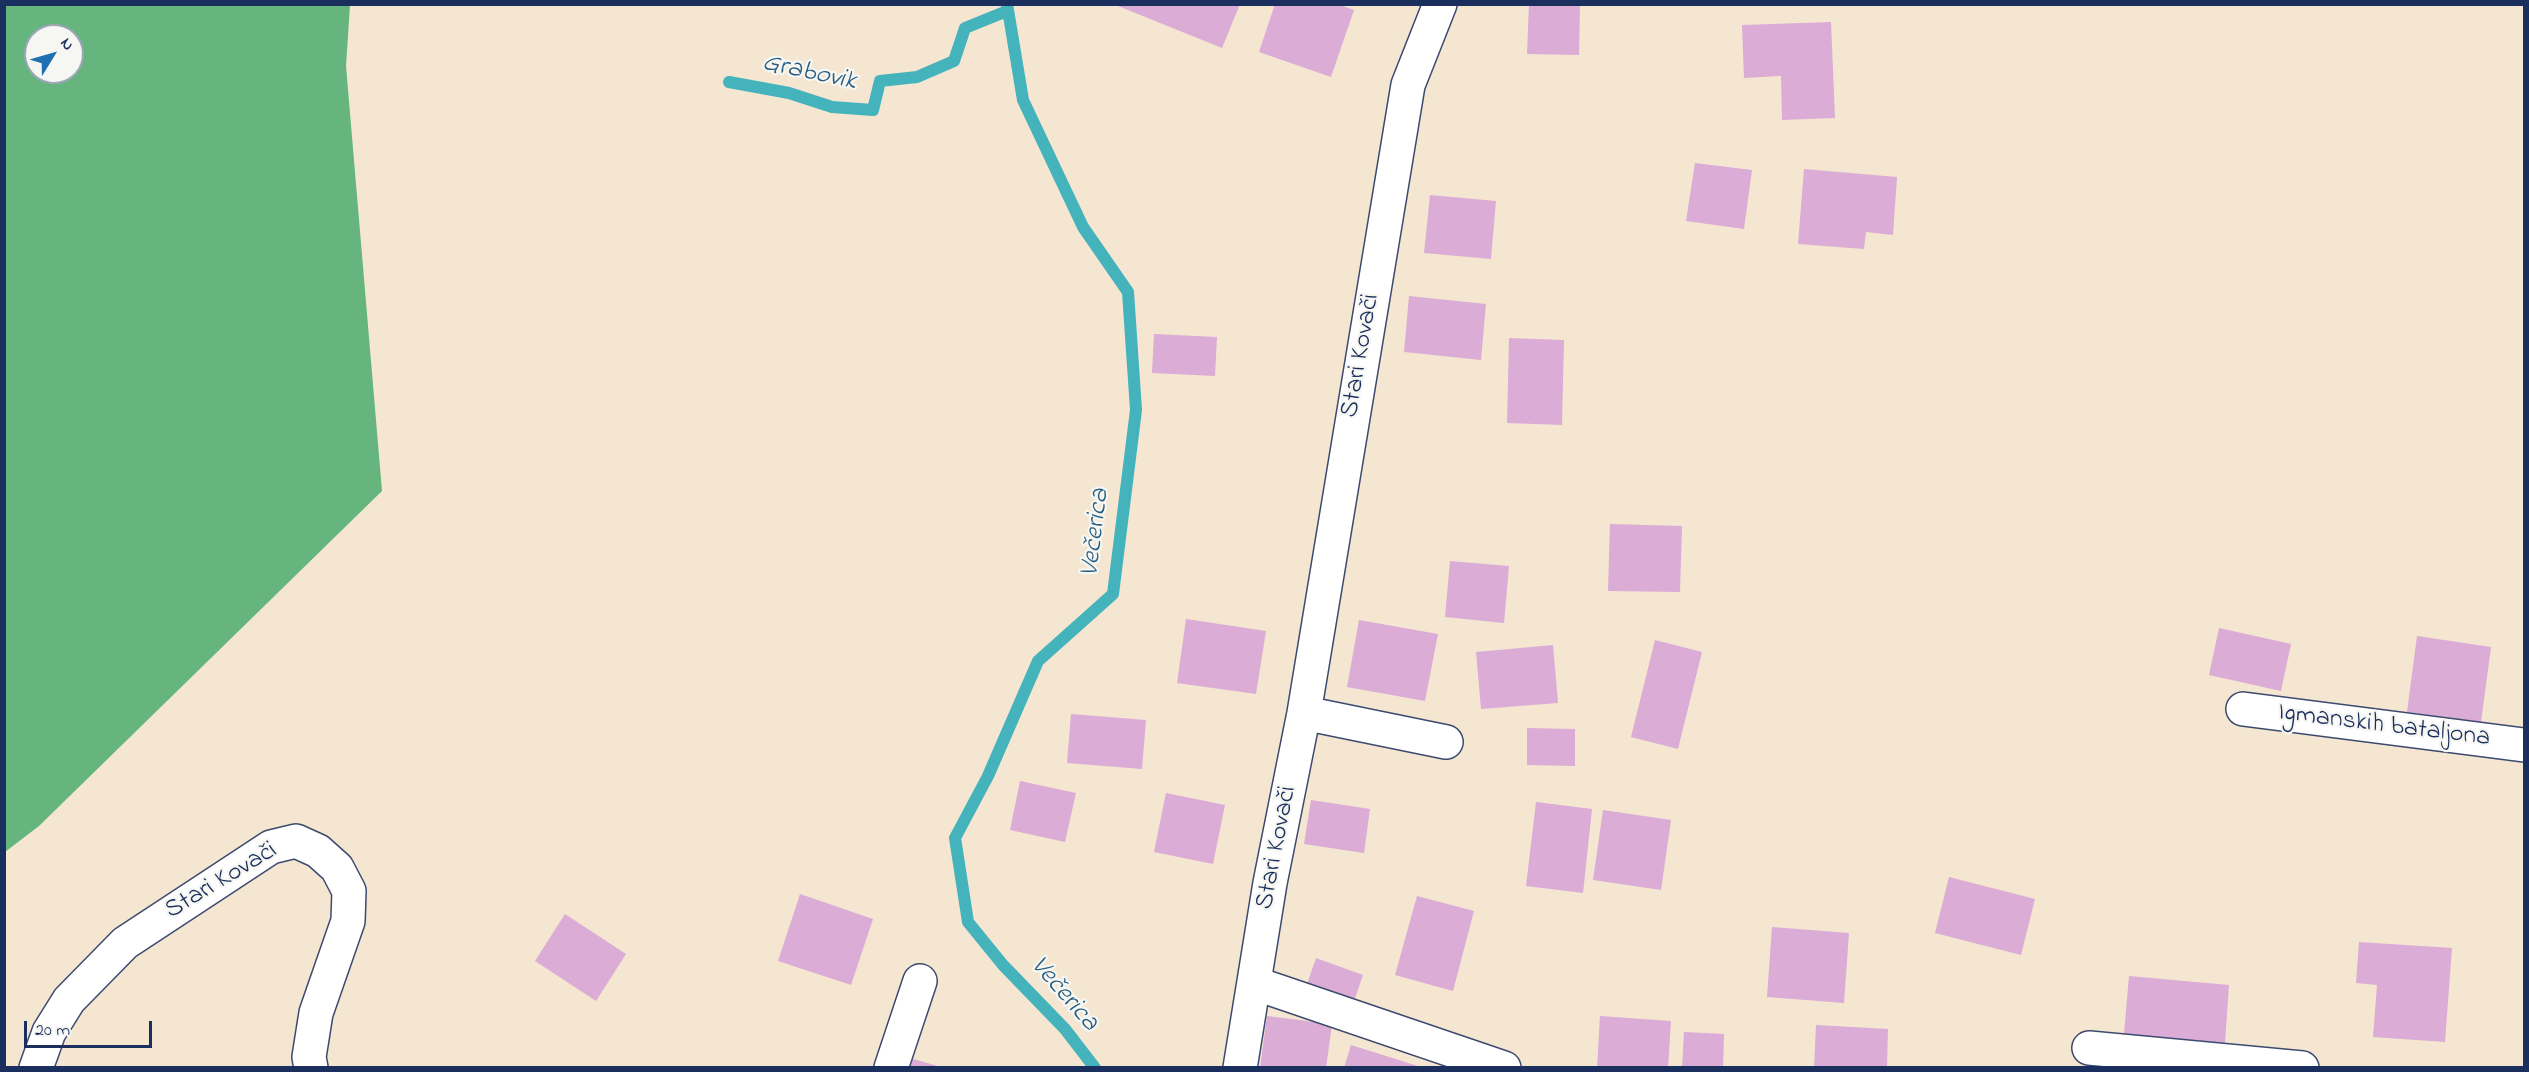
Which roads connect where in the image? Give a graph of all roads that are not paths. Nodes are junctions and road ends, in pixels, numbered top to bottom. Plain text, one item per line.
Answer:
1 (1440, 4) edge
2 (2243, 709) dead end
3 (1304, 713) junction
4 (1446, 742) dead end
5 (2524, 745) edge
6 (920, 981) dead end
7 (1254, 983) junction
8 (2089, 1048) dead end
9 (36, 1068) edge
10 (311, 1068) edge
11 (891, 1068) edge
12 (1240, 1068) edge
13 (1504, 1068) edge
14 (2302, 1068) edge

1 - 3 street, Stari Kovači
2 - 5 street, Igmanskih bataljona
3 - 4 street
3 - 7 street, Stari Kovači
6 - 11 street
7 - 12 street, Stari Kovači
7 - 13 street
8 - 14 street
9 - 10 street, Stari Kovači

